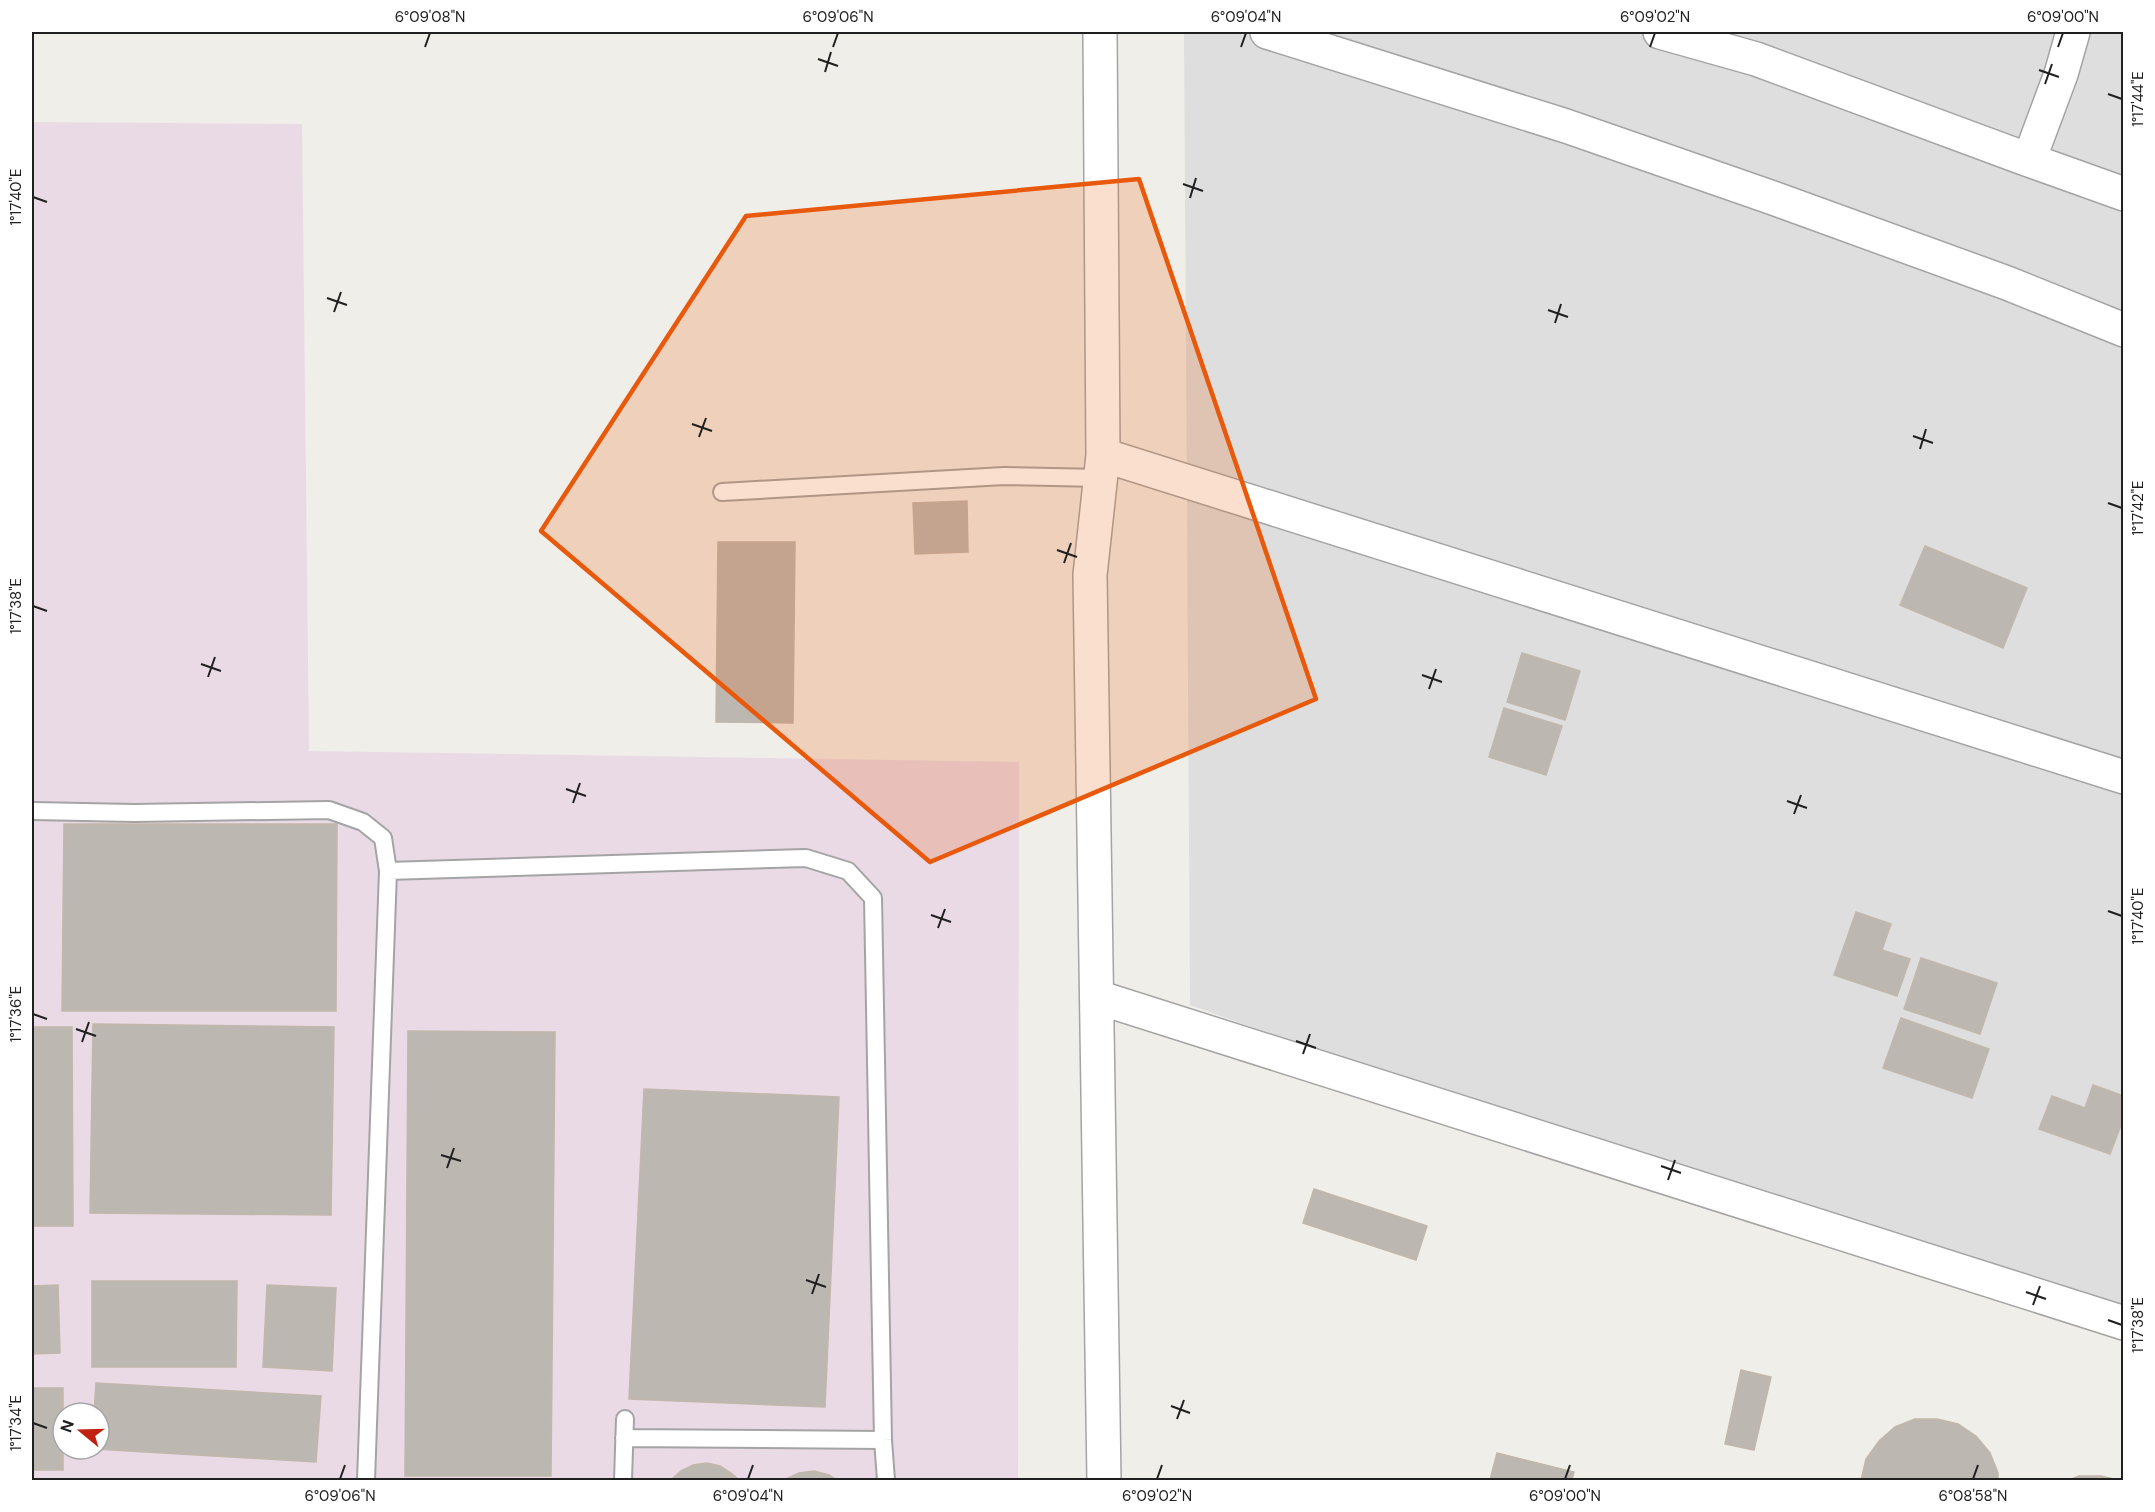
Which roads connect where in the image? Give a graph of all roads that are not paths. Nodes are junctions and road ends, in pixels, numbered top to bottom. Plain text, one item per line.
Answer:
1 (1100, 32) edge
2 (1266, 32) edge
3 (1660, 32) edge
4 (2073, 32) edge
5 (2030, 160) junction
6 (2124, 194) edge
7 (2124, 330) edge
8 (1102, 466) junction
9 (722, 492) dead end
10 (2124, 777) edge
11 (32, 811) edge
12 (387, 871) junction
13 (1097, 997) junction
14 (2124, 1323) edge
15 (625, 1419) dead end
16 (624, 1438) junction
17 (883, 1440) junction
18 (366, 1480) edge
19 (622, 1480) edge
20 (886, 1480) edge
21 (1104, 1480) edge

1 - 8 street
2 - 7 street
3 - 5 street
4 - 5 street
5 - 6 street
8 - 9 lane
8 - 10 street
8 - 13 street
11 - 12 lane
12 - 17 lane
12 - 18 lane
13 - 14 street
13 - 21 street
15 - 16 lane
16 - 17 lane
16 - 19 lane
17 - 20 lane

